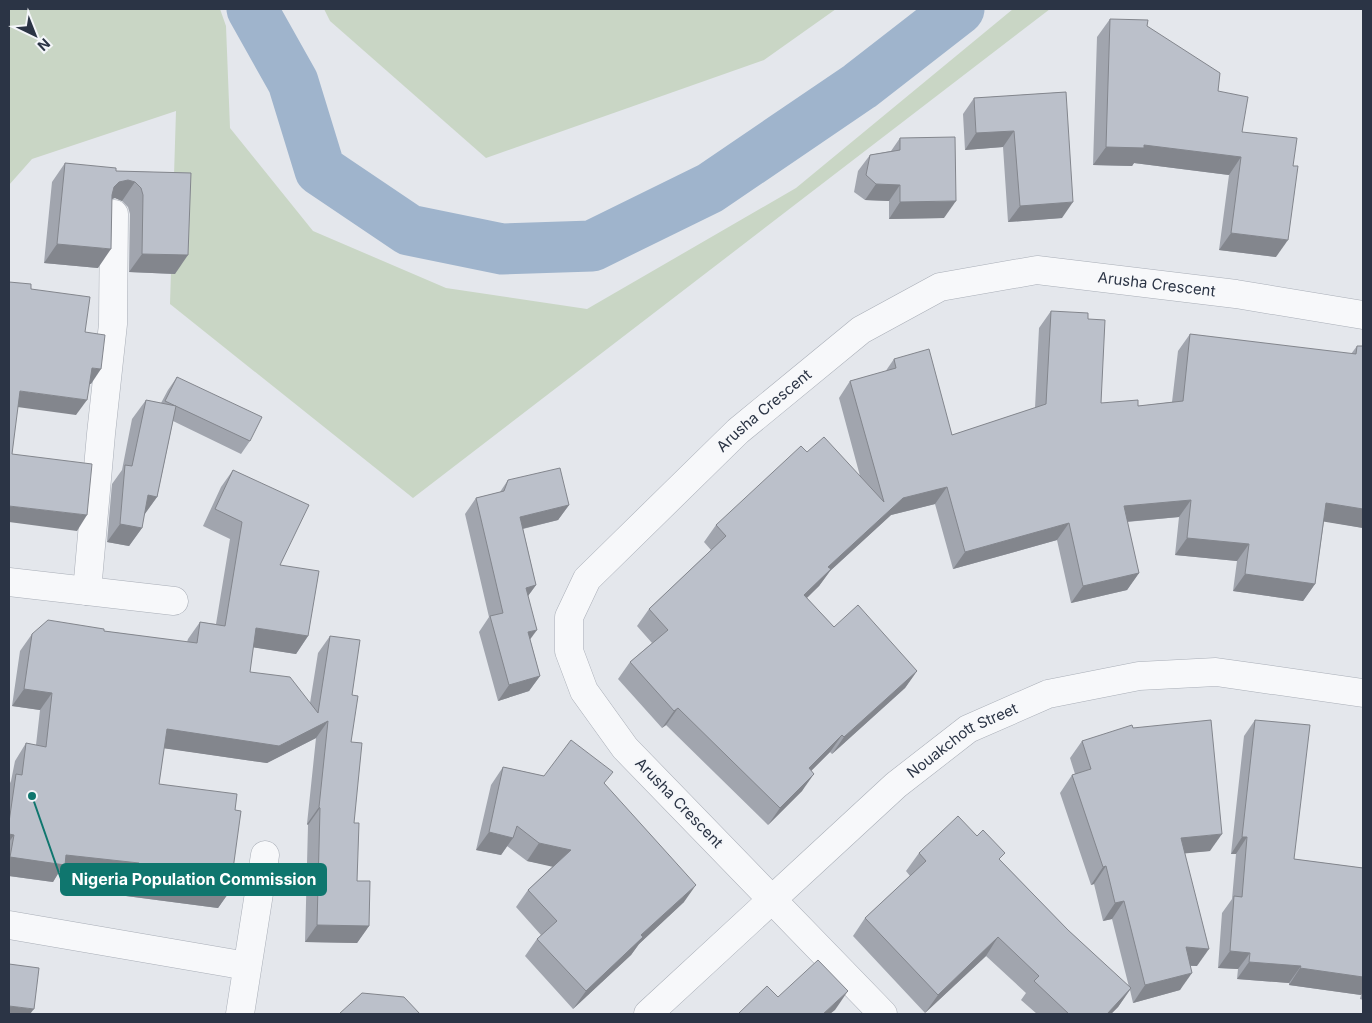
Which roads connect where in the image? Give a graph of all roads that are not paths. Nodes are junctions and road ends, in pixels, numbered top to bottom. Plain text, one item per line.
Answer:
1 (114, 214) edge
2 (1363, 315) edge
3 (9, 582) edge
4 (87, 592) junction
5 (174, 601) dead end
6 (1363, 693) edge
7 (265, 855) dead end
8 (772, 899) junction
9 (9, 925) edge
10 (247, 966) junction
11 (240, 1014) edge
12 (648, 1014) edge
13 (883, 1014) edge

1 - 4 street
2 - 8 street, Arusha Crescent
3 - 4 street
4 - 5 street
6 - 8 street, Nouakchott Street
7 - 10 street
8 - 12 street, Nouakchott Street
8 - 13 street, Arusha Crescent
9 - 10 street
10 - 11 street

